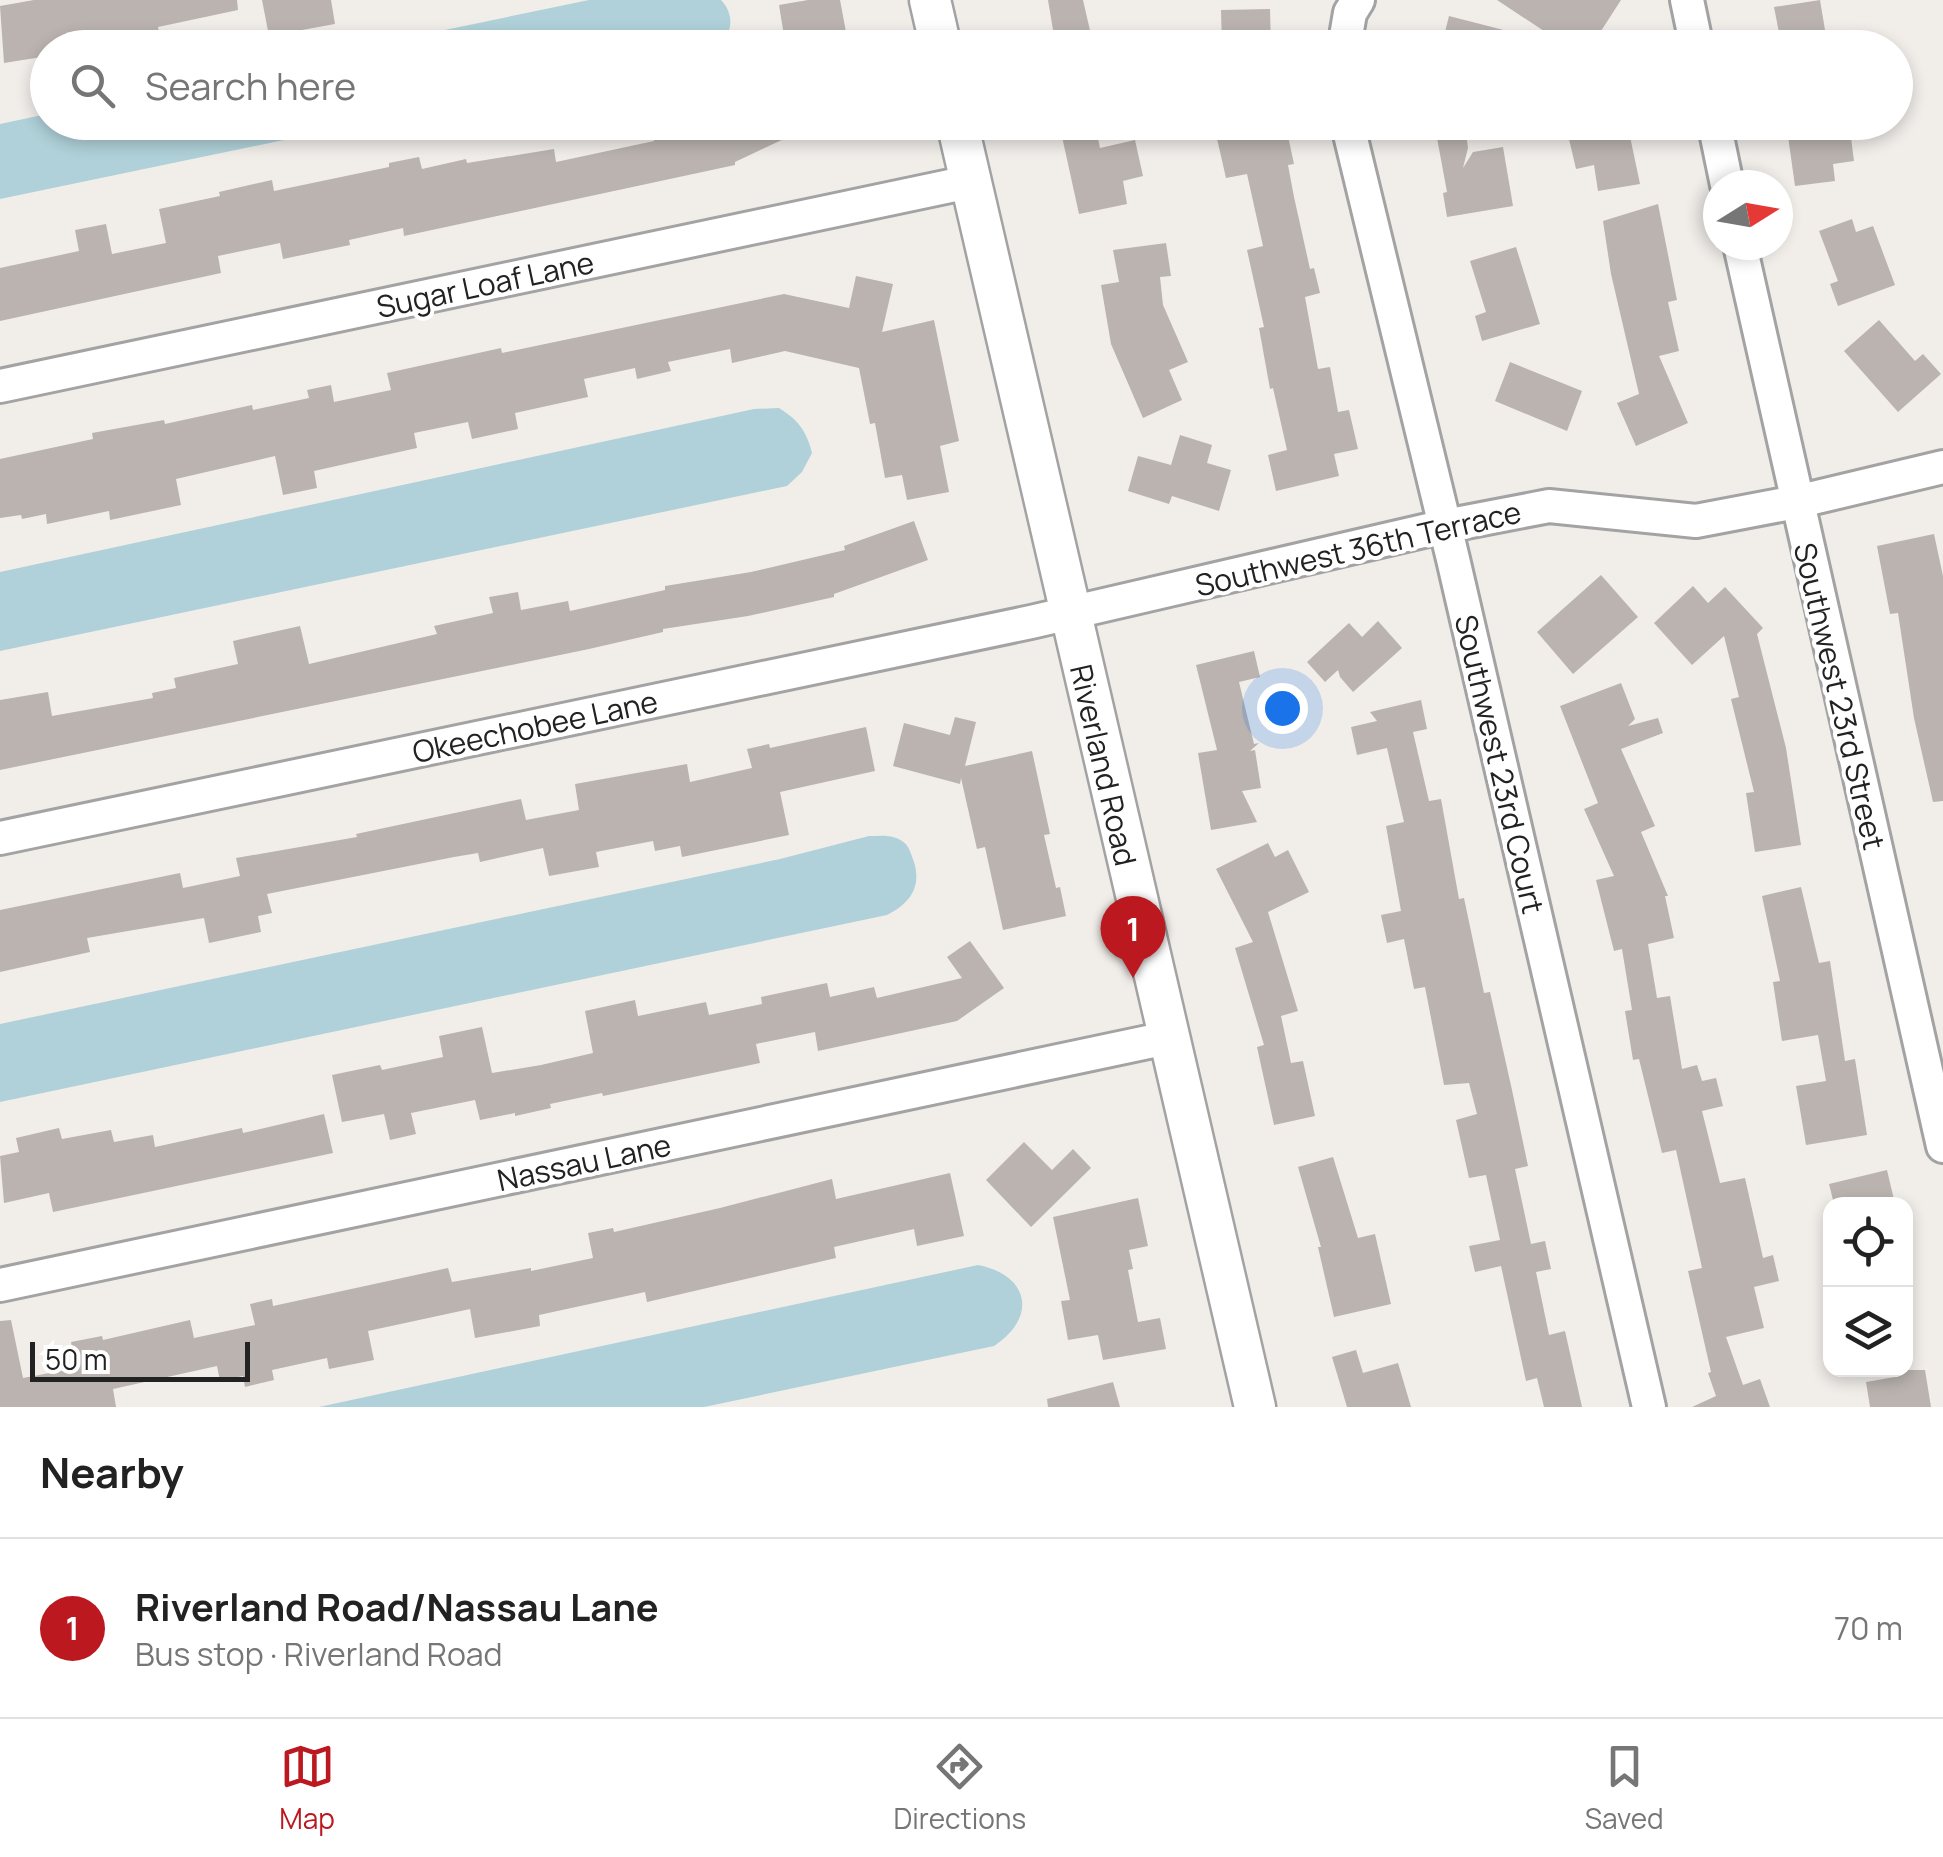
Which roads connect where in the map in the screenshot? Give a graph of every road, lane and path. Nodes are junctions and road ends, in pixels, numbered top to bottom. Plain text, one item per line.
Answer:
1 (930, 0) edge
2 (1687, 0) edge
3 (936, 30) edge
4 (1693, 30) edge
5 (961, 140) edge
6 (1352, 140) edge
7 (1718, 140) edge
8 (1724, 170) edge
9 (970, 182) junction
10 (1743, 260) edge
11 (0, 386) edge
12 (1943, 467) edge
13 (1796, 502) junction
14 (1444, 526) junction
15 (1069, 614) junction
16 (0, 838) edge
17 (1168, 1038) junction
18 (1943, 1146) edge
19 (0, 1285) edge
20 (1255, 1407) edge
21 (1649, 1407) edge

1 - 3 street
2 - 4 street
5 - 9 street, Riverland Road
6 - 14 street, Southwest 23rd Court
7 - 8 street
9 - 11 street, Sugar Loaf Lane
9 - 15 street, Riverland Road
10 - 13 street, Southwest 23rd Street
12 - 13 street, Southwest 36th Terrace
13 - 14 street, Southwest 36th Terrace
13 - 18 street, Southwest 23rd Street
14 - 15 street, Southwest 36th Terrace
14 - 21 street, Southwest 23rd Court
15 - 16 street, Okeechobee Lane
15 - 17 street, Riverland Road
17 - 19 street, Nassau Lane
17 - 20 street, Riverland Road

